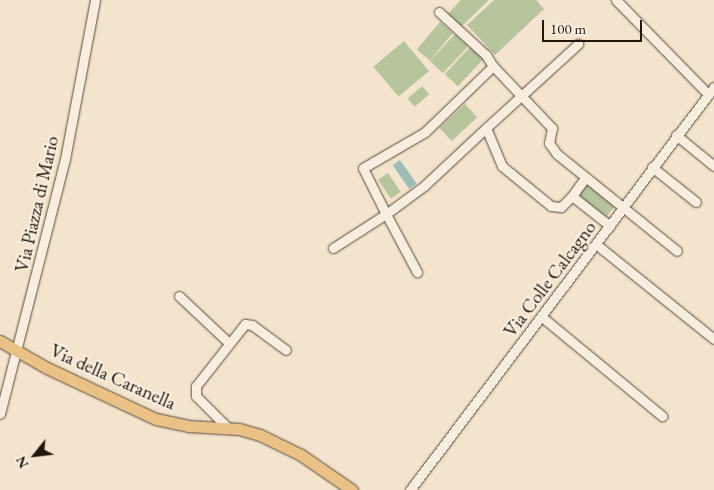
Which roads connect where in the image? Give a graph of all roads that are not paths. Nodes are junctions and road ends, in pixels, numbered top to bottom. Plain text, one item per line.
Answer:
1 (95, 0) edge
2 (616, 0) edge
3 (439, 12) dead end
4 (578, 44) dead end
5 (493, 66) junction
6 (711, 90) edge
7 (521, 96) junction
8 (486, 128) junction
9 (676, 135) junction
10 (714, 166) edge
11 (652, 167) junction
12 (585, 178) junction
13 (572, 196) junction
14 (696, 202) dead end
15 (621, 208) junction
16 (386, 214) junction
17 (610, 226) junction
18 (597, 245) junction
19 (334, 248) dead end
20 (677, 251) dead end
21 (417, 272) dead end
22 (179, 296) dead end
23 (542, 317) junction
24 (714, 339) edge
25 (0, 341) edge
26 (229, 343) junction
27 (286, 350) dead end
28 (18, 352) junction
29 (0, 414) edge
30 (662, 416) dead end
31 (228, 428) junction
32 (352, 490) edge
33 (410, 490) edge

1 - 28 street, Via Piazza di Mario
2 - 6 street
3 - 5 street
4 - 7 street
5 - 7 street
5 - 16 street
6 - 9 street, Via Colle Calcagno
7 - 8 street
7 - 12 street
8 - 13 street
8 - 16 street
9 - 10 street
9 - 11 street, Via Colle Calcagno
11 - 14 street
11 - 15 street, Via Colle Calcagno
12 - 13 street
12 - 15 street
13 - 17 street
15 - 17 street, Via Colle Calcagno
15 - 20 street
16 - 19 street
16 - 21 street
17 - 18 street, Via Colle Calcagno
18 - 23 street, Via Colle Calcagno
18 - 24 street
22 - 26 street
23 - 30 street
23 - 33 street, Via Colle Calcagno
25 - 28 main road, Via della Caranella
26 - 27 street
26 - 31 street
28 - 29 street, Via Piazza di Mario
28 - 31 main road, Via della Caranella
31 - 32 main road, Via della Caranella

